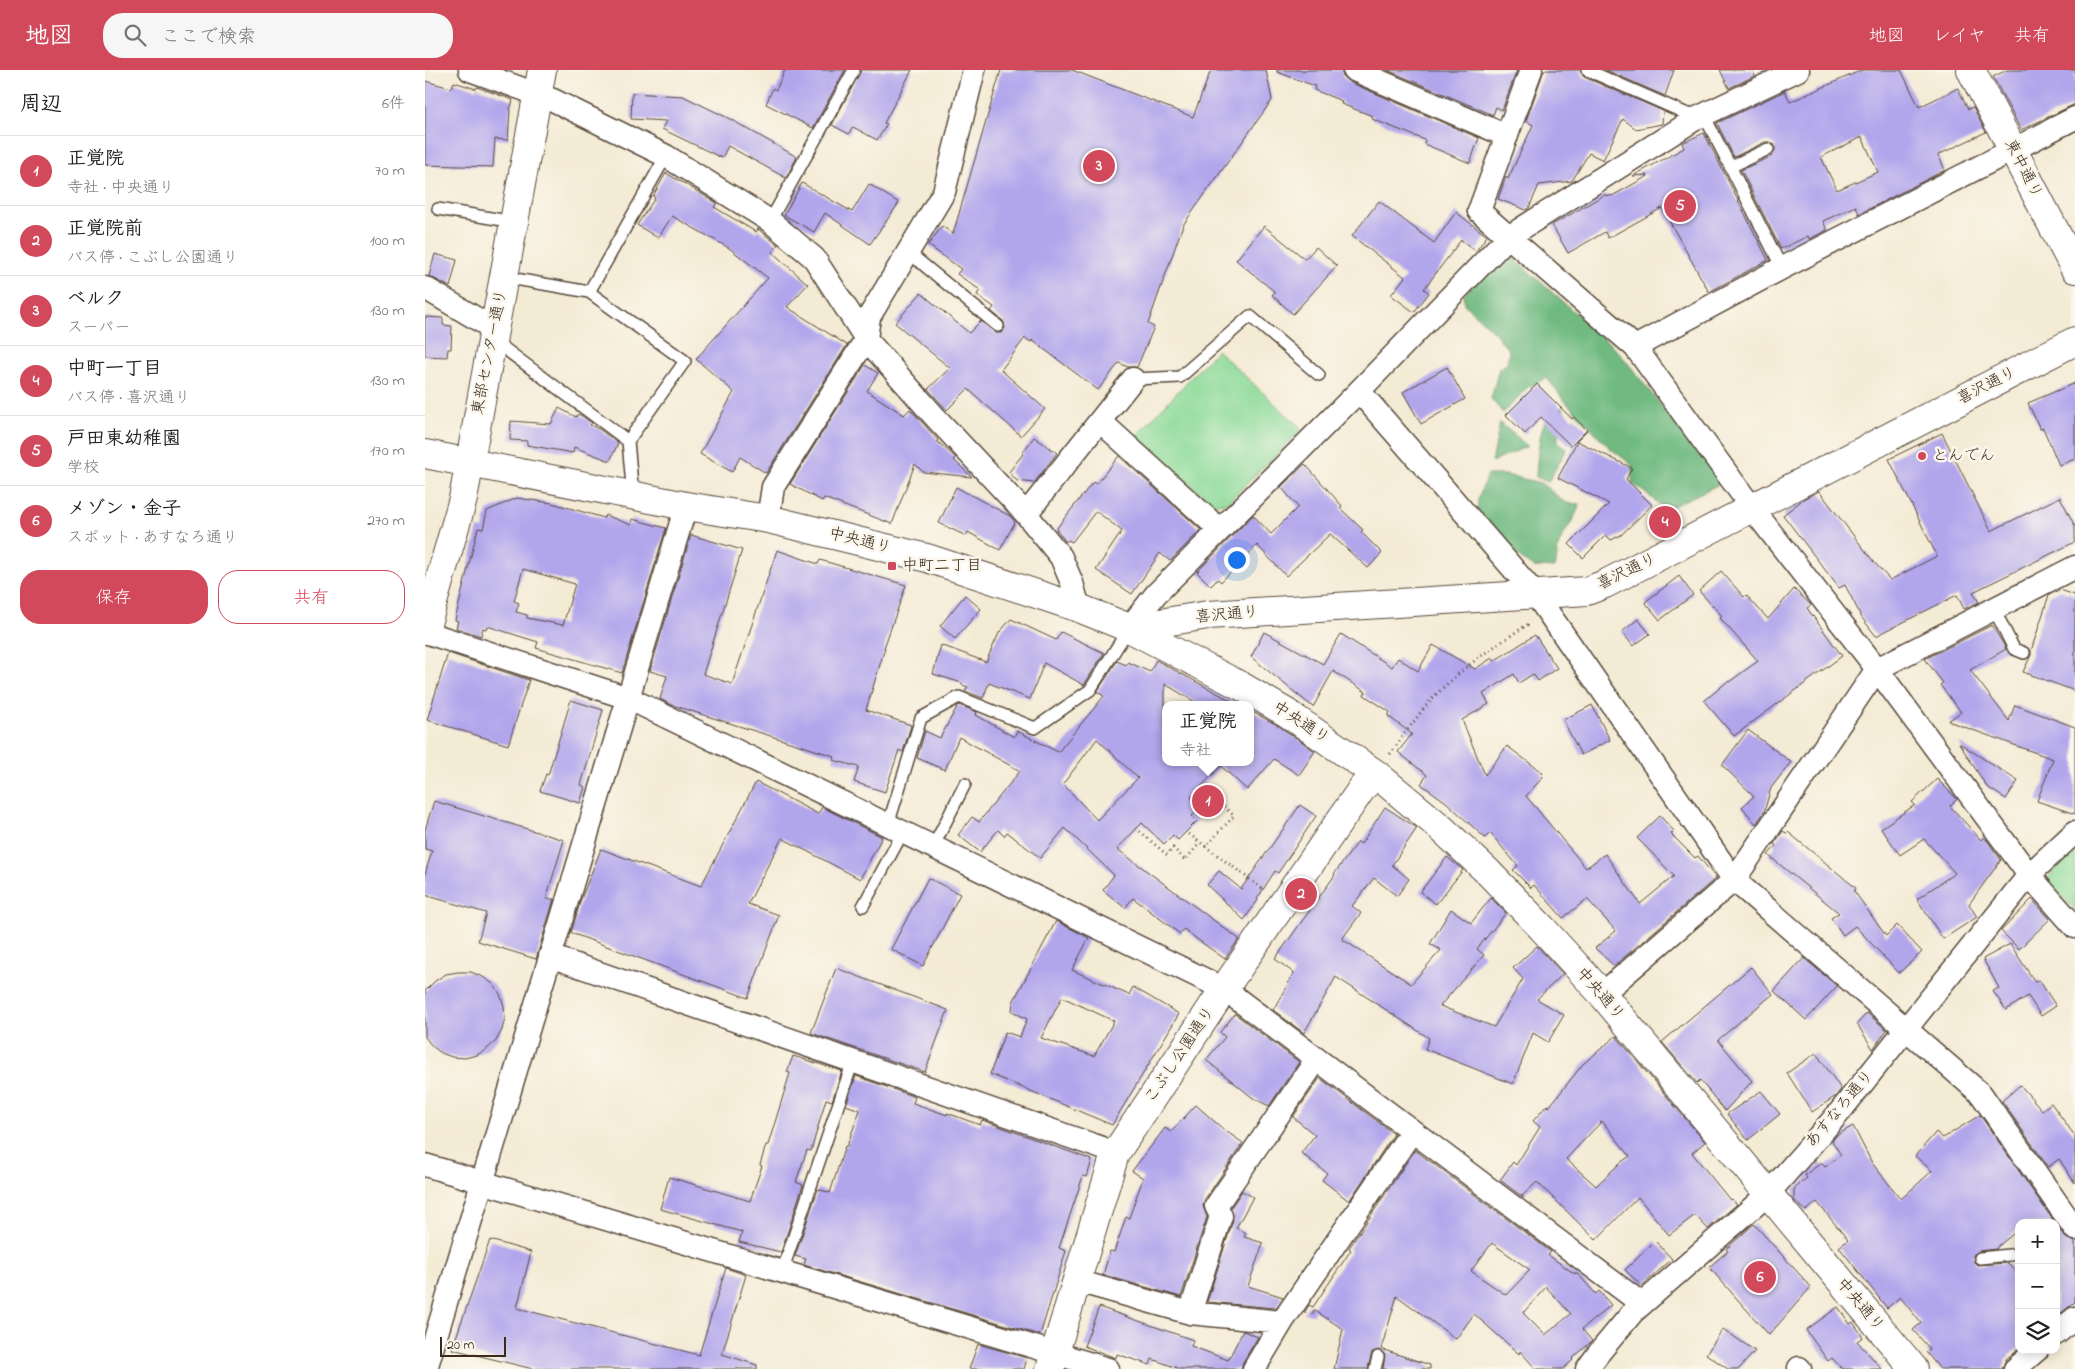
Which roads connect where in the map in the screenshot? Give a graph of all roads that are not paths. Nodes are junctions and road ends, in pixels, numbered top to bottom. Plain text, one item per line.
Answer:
1 (470, 70) edge
2 (854, 70) edge
3 (1354, 70) edge
4 (1531, 70) edge
5 (1587, 70) edge
6 (1798, 70) edge
7 (1971, 70) edge
8 (969, 71) edge
9 (540, 82) edge
10 (1697, 118) junction
11 (2075, 118) edge
12 (1507, 136) junction
13 (1768, 149) dead end
14 (2013, 150) junction
15 (667, 156) junction
16 (1730, 167) junction
17 (438, 209) dead end
18 (770, 221) junction
19 (514, 222) junction
20 (1508, 237) junction
21 (908, 252) junction
22 (1782, 268) junction
23 (2075, 269) edge
24 (503, 278) junction
25 (425, 288) edge
26 (589, 292) junction
27 (998, 326) dead end
28 (493, 334) junction
29 (866, 339) junction
30 (2075, 341) edge
31 (1635, 347) junction
32 (1319, 374) dead end
33 (1133, 379) joint
34 (1359, 391) junction
35 (1100, 421) junction
36 (628, 441) junction
37 (425, 454) edge
38 (469, 462) junction
39 (633, 496) junction
40 (685, 506) junction
41 (1752, 508) junction
42 (1026, 514) junction
43 (769, 520) junction
44 (1219, 529) junction
45 (2075, 567) edge
46 (1541, 603) junction
47 (1079, 608) junction
48 (1994, 608) junction
49 (1129, 628) junction
50 (425, 631) edge
51 (2024, 653) dead end
52 (1877, 669) junction
53 (628, 698) junction
54 (1376, 774) junction
55 (965, 784) dead end
56 (896, 828) junction
57 (2075, 832) edge
58 (933, 847) junction
59 (2029, 875) junction
60 (1734, 880) junction
61 (863, 906) dead end
62 (2075, 927) edge
63 (550, 956) junction
64 (1224, 989) junction
65 (1602, 994) junction
66 (1906, 1028) junction
67 (1317, 1059) junction
68 (853, 1061) junction
69 (1413, 1131) junction
70 (1102, 1148) dead end
71 (425, 1165) edge
72 (483, 1182) junction
73 (1767, 1195) junction
74 (2066, 1222) edge
75 (2015, 1254) edge
76 (1980, 1258) dead end
77 (782, 1272) junction
78 (1077, 1280) junction
79 (1642, 1304) junction
80 (1190, 1313) junction
81 (2075, 1318) edge
82 (1282, 1322) junction
83 (2060, 1331) edge
84 (2032, 1354) edge
85 (1378, 1357) dead end
86 (1053, 1361) edge
87 (426, 1369) edge
88 (1108, 1369) edge
89 (1254, 1369) edge
90 (1375, 1369) edge
91 (1587, 1369) edge
92 (1914, 1369) edge
93 (2015, 1369) edge

1 - 9 street
2 - 18 lane
3 - 12 street
4 - 12 street
5 - 10 lane
6 - 10 street
7 - 14 street, 東中通り
8 - 21 street
9 - 15 street
9 - 19 street, 東部センター通り
10 - 16 lane
10 - 20 street
11 - 14 street
12 - 20 street
13 - 16 lane
14 - 22 street
14 - 23 street, 東中通り
15 - 18 street
15 - 26 lane
16 - 22 lane
17 - 19 lane
18 - 29 street
19 - 24 street, 東部センター通り
20 - 31 street
20 - 34 street
21 - 27 lane
21 - 29 street
22 - 31 street
24 - 26 lane
24 - 28 street, 東部センター通り
25 - 28 street
26 - 36 lane
28 - 36 lane
28 - 38 street, 東部センター通り
29 - 42 street
29 - 43 street
30 - 41 street, 喜沢通り
31 - 41 street
32 - 33 lane
33 - 35 street
34 - 44 street
34 - 46 street
35 - 42 street
35 - 44 street
36 - 39 lane
37 - 38 street, 中央通り
38 - 39 street, 中央通り
38 - 50 street, 東部センター通り
39 - 40 street, 中央通り
40 - 43 street, 中央通り
40 - 53 street
41 - 46 street, 喜沢通り
41 - 52 street
42 - 47 street
43 - 47 street, 中央通り
44 - 49 street
45 - 48 street
46 - 49 street, 喜沢通り
46 - 60 street
47 - 49 street, 中央通り
48 - 51 lane
48 - 52 street
49 - 54 street, 中央通り
49 - 56 lane
50 - 53 street
52 - 59 street
52 - 60 street
53 - 56 street
53 - 63 street
54 - 64 street, こぶし公園通り
54 - 65 street, 中央通り
55 - 58 lane
56 - 58 street
56 - 61 lane
57 - 59 street, あすなろ通り
58 - 64 street
59 - 62 street
59 - 66 street, あすなろ通り
60 - 65 street
60 - 66 street
63 - 68 street
63 - 72 street
64 - 67 street
64 - 78 street, こぶし公園通り
65 - 73 street, 中央通り
66 - 73 street, あすなろ通り
66 - 74 street
67 - 69 street
67 - 80 street
68 - 70 street
68 - 77 lane
69 - 79 street
69 - 82 street
71 - 72 street
72 - 77 street
72 - 87 street
73 - 79 street, あすなろ通り
73 - 92 street, 中央通り
75 - 76 lane
77 - 86 street
78 - 80 street
78 - 86 street, こぶし公園通り
79 - 91 street, あすなろ通り
80 - 82 street
81 - 83 street
82 - 89 street
84 - 93 street
85 - 90 lane
86 - 88 street

